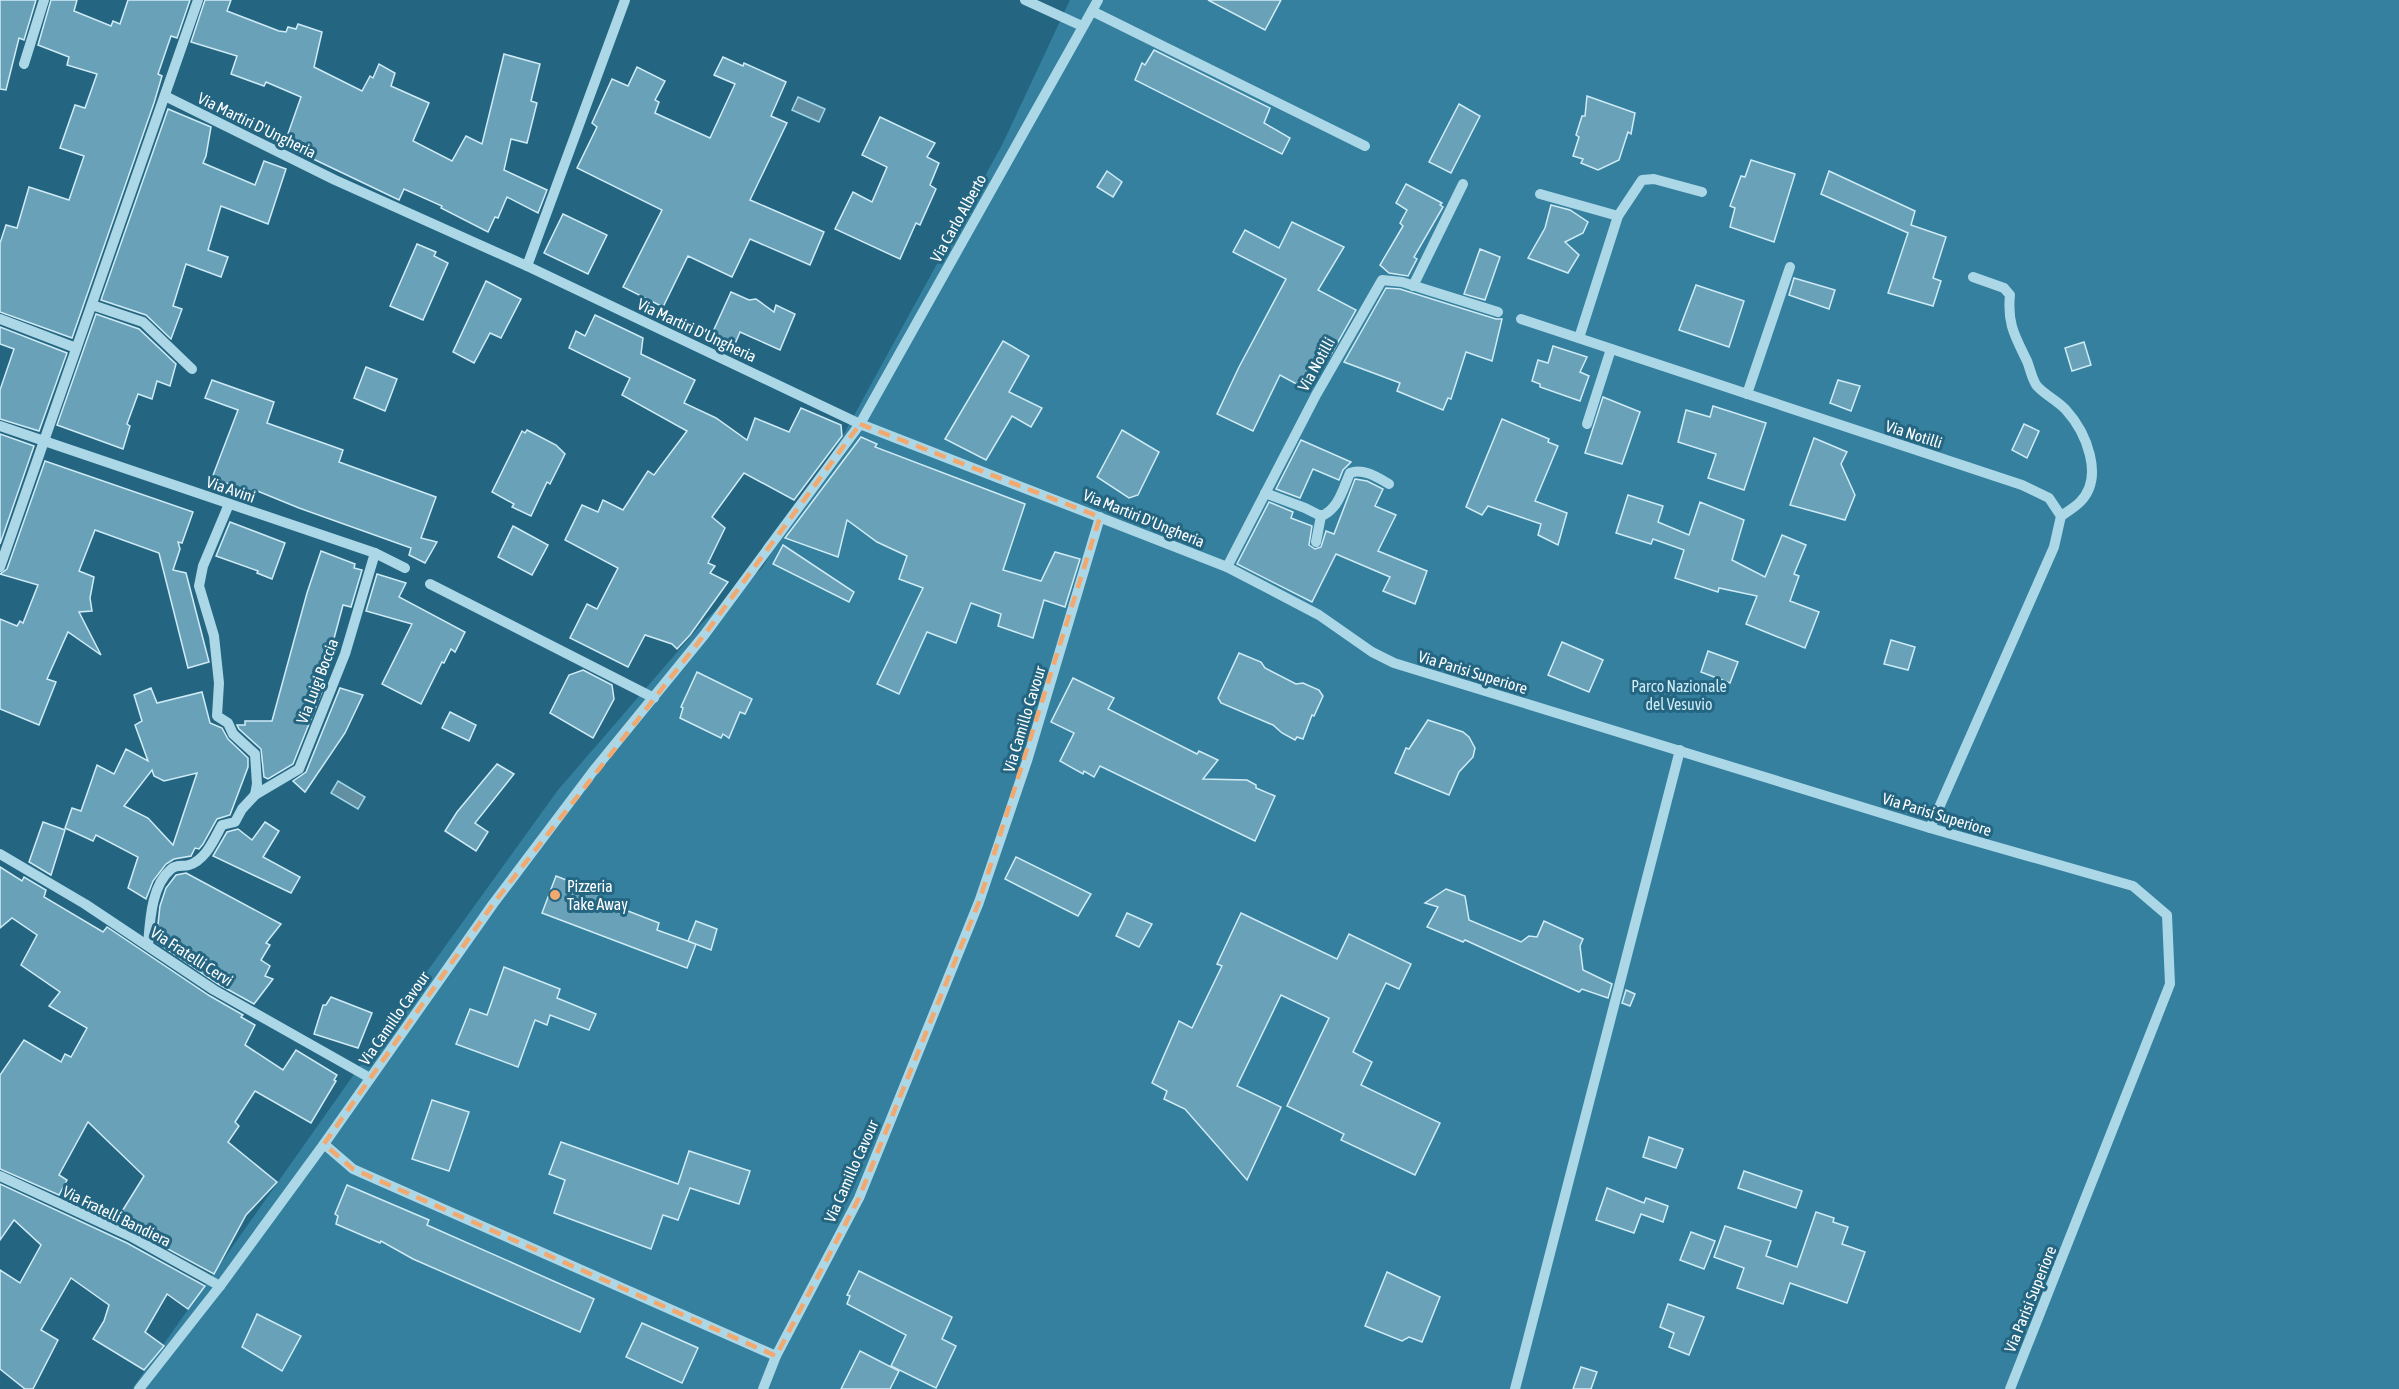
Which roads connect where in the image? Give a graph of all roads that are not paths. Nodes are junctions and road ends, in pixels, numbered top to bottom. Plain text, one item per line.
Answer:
1 (44, 0) edge
2 (198, 0) edge
3 (625, 0) edge
4 (1025, 0) edge
5 (1098, 0) edge
6 (1092, 11) junction
7 (1082, 26) junction
8 (24, 63) dead end
9 (165, 96) junction
10 (1365, 146) dead end
11 (1464, 184) dead end
12 (1702, 192) dead end
13 (1540, 194) dead end
14 (1618, 216) junction
15 (527, 266) junction
16 (1790, 267) dead end
17 (1973, 277) dead end
18 (1413, 286) junction
19 (92, 305) junction
20 (1498, 312) dead end
21 (1521, 319) dead end
22 (0, 320) edge
23 (1579, 338) junction
24 (76, 348) junction
25 (1611, 349) junction
26 (192, 369) dead end
27 (1747, 394) junction
28 (860, 424) junction
29 (1587, 424) dead end
30 (0, 426) edge
31 (45, 441) junction
32 (1389, 484) dead end
33 (1264, 493) junction
34 (229, 504) junction
35 (1321, 516) junction
36 (2061, 516) junction
37 (1100, 517) junction
38 (1316, 542) dead end
39 (375, 553) junction
40 (0, 567) edge
41 (1227, 567) junction
42 (405, 568) dead end
43 (430, 584) dead end
44 (654, 698) junction
45 (1680, 750) junction
46 (255, 795) junction
47 (1930, 828) junction
48 (0, 854) edge
49 (148, 945) junction
50 (370, 1078) junction
51 (324, 1144) junction
52 (0, 1176) edge
53 (220, 1286) junction
54 (776, 1356) junction
55 (139, 1389) edge
56 (763, 1389) edge
57 (1515, 1389) edge
58 (2010, 1389) edge

1 - 8 street
2 - 9 street
3 - 15 street
4 - 7 street
5 - 6 street, Via Carlo Alberto
6 - 7 street, Via Carlo Alberto
6 - 10 street
7 - 28 street, Via Carlo Alberto
9 - 15 street, Via Martiri D'Ungheria
9 - 19 street
11 - 18 street
12 - 14 street
13 - 14 street
14 - 23 street
15 - 28 street, Via Martiri D'Ungheria
16 - 27 street
17 - 36 street
18 - 20 street, Via Notilli
18 - 33 street, Via Notilli
19 - 24 street
19 - 26 street
21 - 23 street, Via Notilli
22 - 24 street
23 - 25 street, Via Notilli
24 - 31 street
25 - 27 street, Via Notilli
25 - 29 street
27 - 36 street, Via Notilli
28 - 37 street, Via Martiri D'Ungheria
28 - 44 street, Via Camillo Cavour
30 - 31 street, Via Avini
31 - 34 street, Via Avini
31 - 40 street
32 - 35 street
33 - 35 street
33 - 41 street, Via Notilli
34 - 39 street, Via Avini
34 - 46 street
35 - 38 street
36 - 47 street
37 - 41 street, Via Martiri D'Ungheria
37 - 54 street, Via Camillo Cavour
39 - 42 street, Via Avini
39 - 46 street, Via Luigi Boccia
41 - 45 street, Via Parisi Superiore
43 - 44 street
44 - 50 street, Via Camillo Cavour
45 - 47 street, Via Parisi Superiore
45 - 57 street
46 - 49 street, Via Luigi Boccia
47 - 58 street, Via Parisi Superiore
48 - 49 street, Via Fratelli Cervi
49 - 50 street, Via Fratelli Cervi
50 - 51 street, Via Camillo Cavour
51 - 53 street, Via Camillo Cavour
51 - 54 street
52 - 53 street, Via Fratelli Bandiera
53 - 55 street, Via Camillo Cavour
54 - 56 street, Via Camillo Cavour

